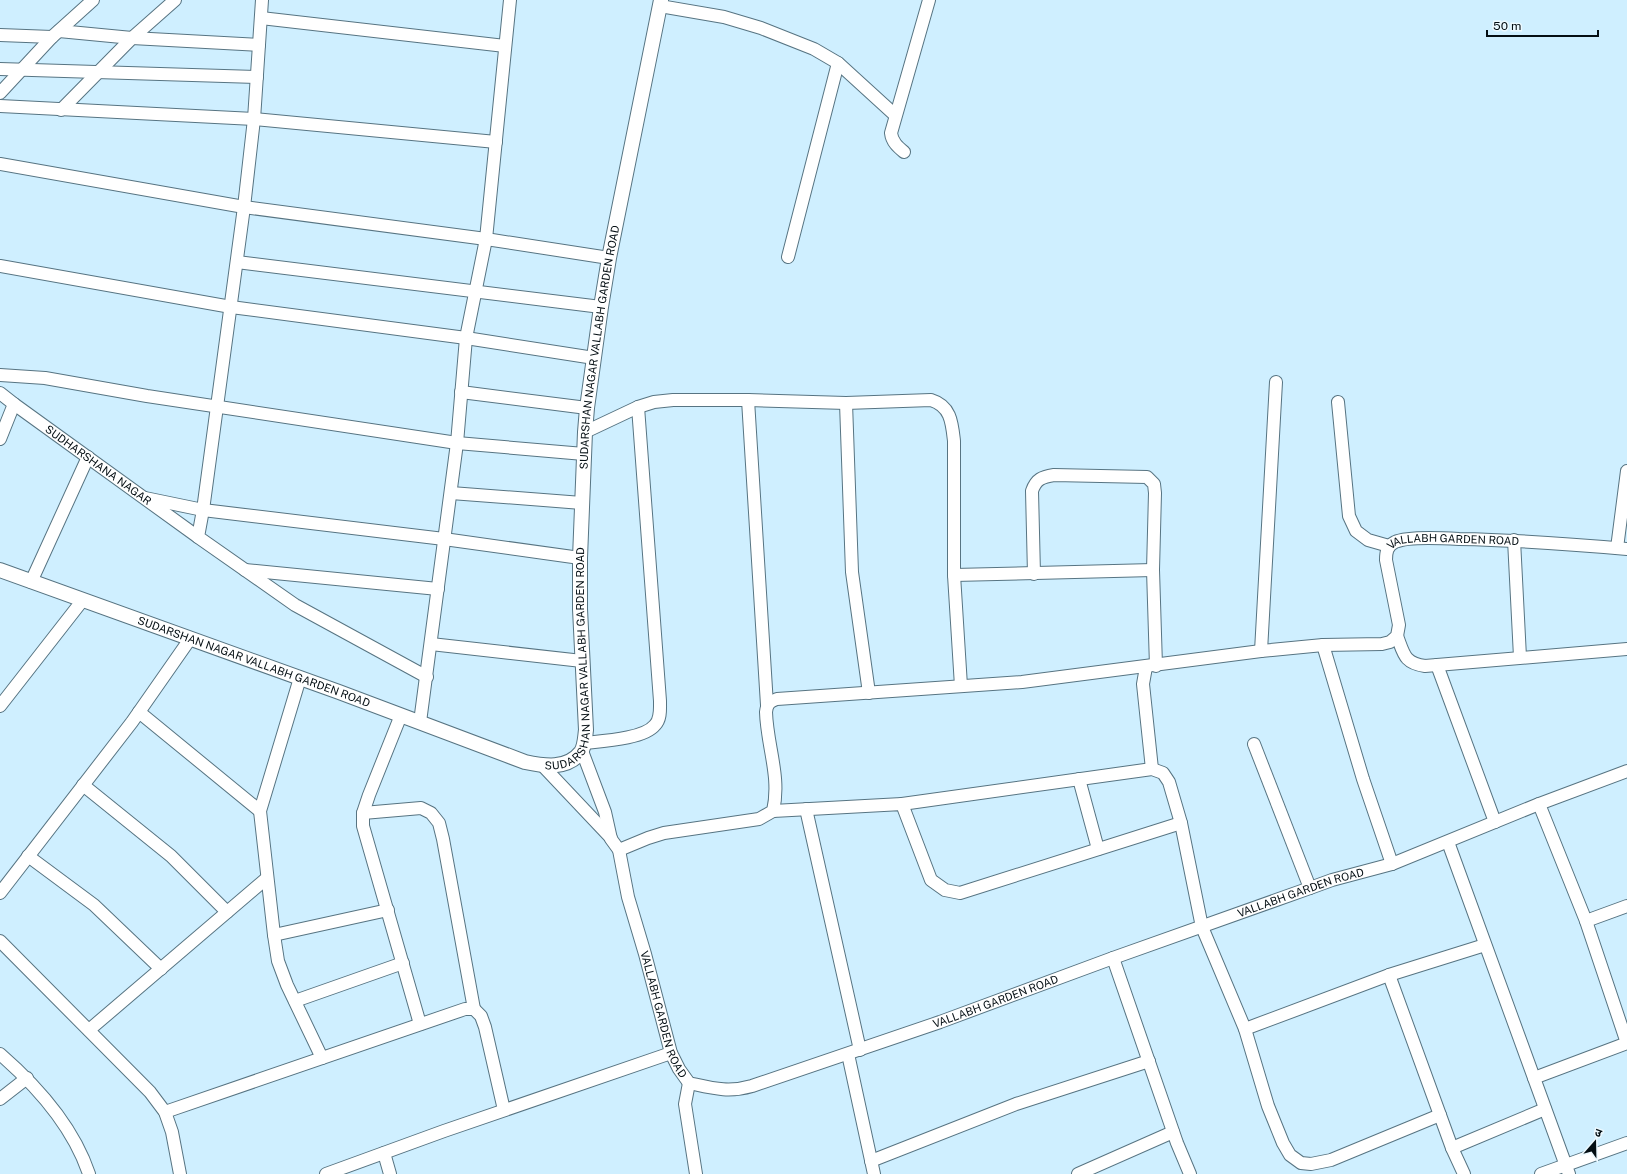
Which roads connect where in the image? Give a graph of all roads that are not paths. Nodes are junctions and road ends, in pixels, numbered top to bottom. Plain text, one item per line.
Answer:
1 (93, 0) edge
2 (175, 0) edge
3 (262, 0) edge
4 (510, 0) edge
5 (928, 0) edge
6 (661, 3) edge
7 (261, 18) junction
8 (56, 34) junction
9 (0, 35) edge
10 (132, 38) junction
11 (259, 45) junction
12 (504, 46) junction
13 (838, 62) junction
14 (0, 69) edge
15 (21, 71) junction
16 (98, 72) junction
17 (257, 77) junction
18 (0, 93) edge
19 (0, 106) edge
20 (61, 110) junction
21 (895, 115) junction
22 (254, 119) junction
23 (496, 142) junction
24 (904, 152) dead end
25 (0, 164) edge
26 (244, 207) junction
27 (486, 239) junction
28 (788, 257) dead end
29 (609, 258) junction
30 (237, 262) junction
31 (0, 266) edge
32 (475, 292) junction
33 (231, 307) junction
34 (601, 307) junction
35 (466, 338) junction
36 (594, 358) junction
37 (0, 375) edge
38 (1276, 382) dead end
39 (461, 392) junction
40 (0, 393) edge
41 (748, 400) junction
42 (1338, 402) dead end
43 (846, 403) junction
44 (14, 404) junction
45 (217, 407) junction
46 (638, 407) junction
47 (587, 408) junction
48 (585, 432) junction
49 (0, 439) edge
50 (458, 443) junction
51 (584, 454) junction
52 (88, 457) junction
53 (1627, 471) edge
54 (450, 493) junction
55 (145, 498) junction
56 (582, 503) junction
57 (203, 510) junction
58 (198, 537) junction
59 (444, 539) junction
60 (1514, 540) junction
61 (1389, 546) junction
62 (1622, 548) edge
63 (580, 558) junction
64 (244, 569) junction
65 (0, 570) edge
66 (1153, 570) junction
67 (1034, 574) junction
68 (954, 575) junction
69 (31, 582) junction
70 (438, 589) junction
71 (82, 601) junction
72 (1397, 636) junction
73 (190, 639) junction
74 (431, 644) junction
75 (1323, 645) junction
76 (1627, 649) edge
77 (1261, 651) junction
78 (1520, 657) junction
79 (582, 661) junction
80 (1437, 665) junction
81 (1151, 666) junction
82 (427, 677) junction
83 (300, 678) junction
84 (960, 686) junction
85 (869, 693) junction
86 (2, 700) edge
87 (767, 706) junction
88 (139, 712) junction
89 (401, 716) junction
90 (420, 722) junction
91 (1254, 744) dead end
92 (583, 747) junction
93 (542, 765) junction
94 (1152, 769) junction
95 (1627, 771) edge
96 (1079, 779) junction
97 (83, 784) junction
98 (902, 804) junction
99 (1539, 804) junction
100 (806, 810) junction
101 (260, 811) junction
102 (773, 811) junction
103 (363, 814) junction
104 (1495, 822) junction
105 (1181, 823) junction
106 (611, 839) junction
107 (1448, 842) junction
108 (1098, 849) junction
109 (619, 850) junction
110 (28, 856) junction
111 (1392, 864) junction
112 (267, 878) junction
113 (1310, 888) junction
114 (0, 893) edge
115 (1627, 906) edge
116 (388, 910) junction
117 (227, 912) junction
118 (1586, 921) junction
119 (1202, 927) junction
120 (274, 935) junction
121 (0, 941) edge
122 (1485, 945) junction
123 (1113, 958) junction
124 (403, 964) junction
125 (161, 969) junction
126 (1389, 975) junction
127 (295, 1001) junction
128 (474, 1009) junction
129 (420, 1024) junction
130 (1245, 1029) junction
131 (89, 1030) junction
132 (1627, 1043) edge
133 (860, 1050) junction
134 (671, 1053) junction
135 (0, 1054) edge
136 (848, 1054) junction
137 (322, 1058) junction
138 (1149, 1061) junction
139 (27, 1078) junction
140 (1534, 1078) junction
141 (689, 1083) junction
142 (0, 1099) edge
143 (1545, 1109) junction
144 (504, 1110) junction
145 (164, 1112) junction
146 (1440, 1115) junction
147 (1173, 1132) junction
148 (1627, 1143) edge
149 (1452, 1148) junction
150 (384, 1153) junction
151 (871, 1162) junction
152 (1567, 1170) edge
153 (89, 1174) edge
154 (180, 1174) edge
155 (326, 1174) edge
156 (390, 1174) edge
157 (696, 1174) edge
158 (874, 1174) edge
159 (1078, 1174) edge
160 (1190, 1174) edge
161 (1464, 1174) edge
162 (1541, 1174) edge

1 - 8 street
2 - 10 street
3 - 7 street
4 - 12 street
5 - 21 street
6 - 13 street
6 - 29 street, SUDARSHAN NAGAR VALLABH GARDEN ROAD
7 - 11 street
7 - 12 street
8 - 9 street
8 - 10 street
8 - 15 street
10 - 11 street
10 - 16 street
11 - 17 street
12 - 23 street
13 - 21 street
13 - 28 street
14 - 15 street
15 - 16 street
15 - 18 street
16 - 17 street
16 - 20 street
17 - 22 street
19 - 20 street
20 - 22 street
21 - 24 street
22 - 23 street
22 - 26 street
23 - 27 street
25 - 26 street
26 - 27 street
26 - 30 street
27 - 29 street
27 - 32 street
29 - 34 street, SUDARSHAN NAGAR VALLABH GARDEN ROAD
30 - 32 street
30 - 33 street
31 - 33 street
32 - 34 street
32 - 35 street
33 - 35 street
33 - 45 street
34 - 36 street, SUDARSHAN NAGAR VALLABH GARDEN ROAD
35 - 36 street
35 - 39 street
36 - 47 street, SUDARSHAN NAGAR VALLABH GARDEN ROAD
37 - 45 street
38 - 77 street
39 - 47 street
39 - 50 street
40 - 44 street, SUDHARSHANA NAGAR
41 - 43 street
41 - 46 street
41 - 87 street
42 - 61 street
43 - 68 street
43 - 85 street
44 - 49 street
44 - 52 street, SUDHARSHANA NAGAR
45 - 50 street
45 - 57 street
46 - 48 street
46 - 92 street
47 - 48 street, SUDARSHAN NAGAR VALLABH GARDEN ROAD
48 - 51 street, SUDARSHAN NAGAR VALLABH GARDEN ROAD
50 - 51 street
50 - 54 street
51 - 56 street, SUDARSHAN NAGAR VALLABH GARDEN ROAD
52 - 55 street, SUDHARSHANA NAGAR
52 - 69 street
53 - 62 street
54 - 56 street
54 - 59 street
55 - 57 street
55 - 58 street, SUDHARSHANA NAGAR
56 - 63 street, SUDARSHAN NAGAR VALLABH GARDEN ROAD
57 - 58 street
57 - 59 street
58 - 64 street, SUDHARSHANA NAGAR
59 - 63 street
59 - 70 street
60 - 61 street, VALLABH GARDEN ROAD
60 - 62 street, VALLABH GARDEN ROAD
60 - 78 street
61 - 72 street, VALLABH GARDEN ROAD
63 - 79 street, SUDARSHAN NAGAR VALLABH GARDEN ROAD
64 - 70 street
64 - 82 street, SUDHARSHANA NAGAR
65 - 69 street, SUDARSHAN NAGAR VALLABH GARDEN ROAD
66 - 67 street
66 - 67 street
66 - 81 street
67 - 68 street
68 - 84 street
69 - 71 street, SUDARSHAN NAGAR VALLABH GARDEN ROAD
70 - 74 street
71 - 73 street, SUDARSHAN NAGAR VALLABH GARDEN ROAD
71 - 86 street
72 - 75 street
72 - 80 street
73 - 83 street, SUDARSHAN NAGAR VALLABH GARDEN ROAD
73 - 88 street
74 - 79 street
74 - 82 street
75 - 77 street
75 - 111 street
76 - 78 street
77 - 81 street
78 - 80 street
79 - 92 street, SUDARSHAN NAGAR VALLABH GARDEN ROAD
80 - 104 street
81 - 84 street
81 - 94 street
82 - 90 street
83 - 89 street, SUDARSHAN NAGAR VALLABH GARDEN ROAD
83 - 101 street
84 - 85 street
85 - 87 street
87 - 102 street
88 - 97 street
88 - 101 street
89 - 90 street, SUDARSHAN NAGAR VALLABH GARDEN ROAD
89 - 103 street
90 - 93 street, SUDARSHAN NAGAR VALLABH GARDEN ROAD
91 - 113 street
92 - 93 street, SUDARSHAN NAGAR VALLABH GARDEN ROAD
92 - 106 street, VALLABH GARDEN ROAD
93 - 106 street
94 - 96 street
94 - 105 street
95 - 99 street, VALLABH GARDEN ROAD
96 - 98 street
96 - 108 street
97 - 110 street
97 - 117 street
98 - 100 street
98 - 108 street
99 - 104 street, VALLABH GARDEN ROAD
99 - 118 street
100 - 102 street
100 - 133 street
101 - 112 street
102 - 109 street
103 - 116 street
103 - 128 street
104 - 107 street, VALLABH GARDEN ROAD
105 - 108 street
105 - 119 street
106 - 109 street, VALLABH GARDEN ROAD
107 - 111 street, VALLABH GARDEN ROAD
107 - 122 street
109 - 134 street, VALLABH GARDEN ROAD
110 - 114 street
110 - 125 street
111 - 113 street, VALLABH GARDEN ROAD
112 - 117 street
112 - 120 street
113 - 119 street, VALLABH GARDEN ROAD
115 - 118 street
116 - 120 street
116 - 124 street
117 - 125 street
118 - 132 street
119 - 123 street, VALLABH GARDEN ROAD
119 - 130 street
120 - 127 street
121 - 131 street
122 - 126 street
122 - 140 street
123 - 133 street, VALLABH GARDEN ROAD
123 - 138 street
124 - 127 street
124 - 129 street
125 - 131 street
126 - 130 street
126 - 146 street
127 - 137 street
128 - 129 street
128 - 144 street
129 - 137 street
130 - 146 street
131 - 145 street
132 - 140 street
133 - 136 street, VALLABH GARDEN ROAD
134 - 141 street, VALLABH GARDEN ROAD
134 - 144 street
135 - 139 street
136 - 141 street, VALLABH GARDEN ROAD
136 - 151 street
137 - 145 street
138 - 147 street
138 - 151 street
139 - 142 street
139 - 153 street
140 - 143 street
141 - 157 street
143 - 149 street
143 - 152 street
144 - 150 street
145 - 154 street
146 - 149 street
147 - 159 street
147 - 160 street
148 - 152 street
149 - 161 street
150 - 155 street
150 - 156 street
151 - 158 street
152 - 162 street

